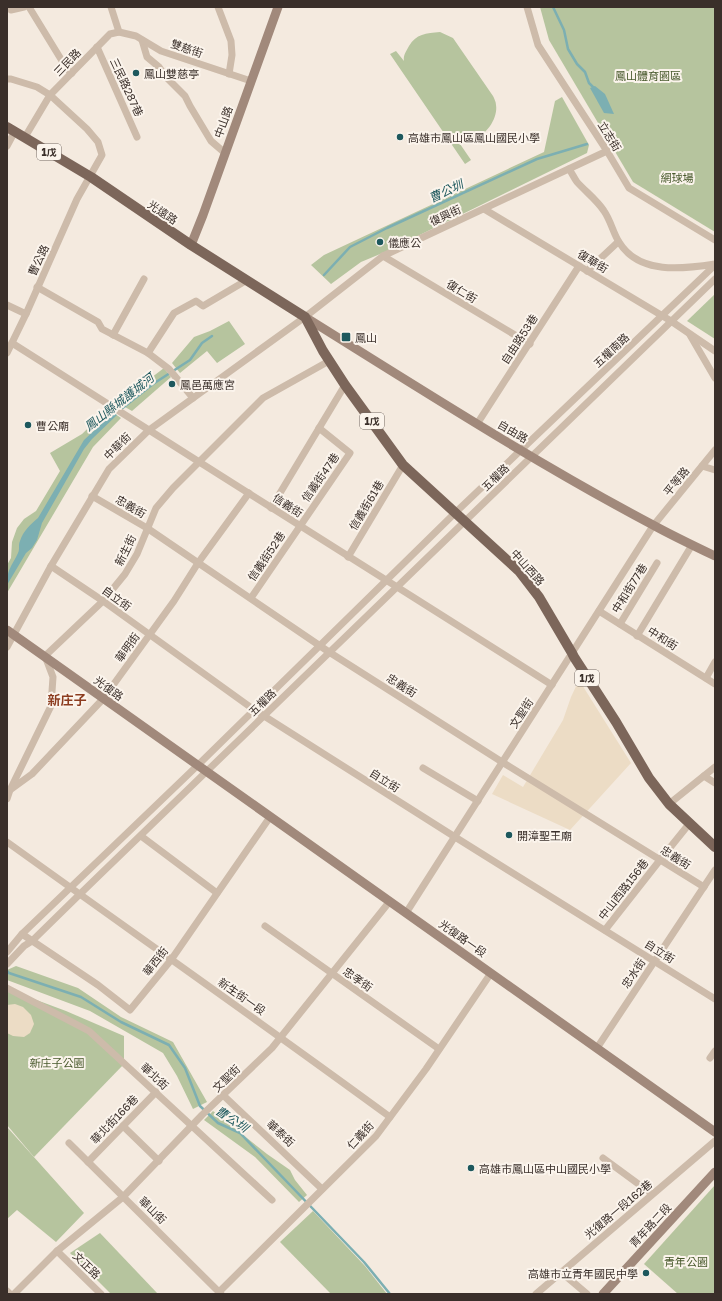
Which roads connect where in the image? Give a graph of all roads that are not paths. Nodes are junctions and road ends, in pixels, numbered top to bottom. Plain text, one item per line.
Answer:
1 (24, 7) edge
2 (29, 7) edge
3 (111, 7) edge
4 (218, 7) edge
5 (278, 7) edge
6 (527, 7) edge
7 (9, 10) edge
8 (119, 32) junction
9 (142, 40) junction
10 (97, 47) junction
11 (72, 73) junction
12 (229, 74) junction
13 (7, 79) edge
14 (251, 81) junction
15 (50, 95) junction
16 (11, 129) edge
17 (25, 137) junction
18 (137, 137) dead end
19 (7, 146) edge
20 (607, 150) junction
21 (225, 153) junction
22 (569, 169) junction
23 (91, 177) junction
24 (484, 209) junction
25 (715, 240) edge
26 (618, 242) junction
27 (191, 245) junction
28 (383, 256) junction
29 (715, 265) edge
30 (579, 266) junction
31 (587, 271) junction
32 (144, 279) dead end
33 (715, 279) edge
34 (247, 280) junction
35 (37, 287) junction
36 (7, 305) edge
37 (26, 314) junction
38 (662, 316) junction
39 (305, 317) junction
40 (670, 321) junction
41 (689, 334) junction
42 (113, 335) junction
43 (12, 343) junction
44 (530, 344) junction
45 (715, 351) edge
46 (7, 353) edge
47 (148, 353) junction
48 (329, 360) junction
49 (715, 378) edge
50 (345, 385) junction
51 (193, 398) junction
52 (477, 424) junction
53 (319, 428) junction
54 (149, 430) junction
55 (521, 450) junction
56 (715, 450) edge
57 (532, 456) junction
58 (201, 462) junction
59 (403, 465) junction
60 (702, 466) junction
61 (715, 470) edge
62 (249, 493) junction
63 (92, 496) junction
64 (271, 508) junction
65 (456, 512) junction
66 (465, 521) junction
67 (300, 526) junction
68 (653, 526) junction
69 (147, 528) junction
70 (692, 545) junction
71 (715, 556) edge
72 (348, 557) junction
73 (198, 563) junction
74 (657, 563) dead end
75 (51, 566) junction
76 (386, 581) junction
77 (397, 588) junction
78 (251, 598) junction
79 (103, 601) junction
80 (599, 611) junction
81 (620, 624) junction
82 (10, 633) edge
83 (149, 635) junction
84 (637, 636) junction
85 (319, 645) junction
86 (7, 647) edge
87 (329, 652) junction
88 (572, 653) junction
89 (45, 656) junction
90 (715, 662) edge
91 (706, 678) junction
92 (715, 684) edge
93 (552, 685) junction
94 (102, 699) junction
95 (253, 709) junction
96 (264, 716) junction
97 (502, 762) junction
98 (198, 765) junction
99 (715, 767) edge
100 (423, 768) dead end
101 (207, 771) junction
102 (704, 776) junction
103 (715, 783) edge
104 (10, 790) junction
105 (7, 799) edge
106 (478, 801) junction
107 (669, 804) junction
108 (270, 817) junction
109 (690, 824) junction
110 (141, 836) junction
111 (455, 837) junction
112 (7, 842) edge
113 (715, 847) edge
114 (660, 860) junction
115 (715, 870) edge
116 (704, 887) junction
117 (71, 888) junction
118 (217, 893) junction
119 (80, 894) junction
120 (390, 901) junction
121 (406, 913) junction
122 (264, 926) dead end
123 (605, 930) junction
124 (22, 934) junction
125 (32, 940) junction
126 (7, 952) edge
127 (171, 960) junction
128 (654, 961) junction
129 (8, 963) edge
130 (491, 973) junction
131 (332, 974) junction
132 (7, 988) edge
133 (715, 999) edge
134 (281, 1037) junction
135 (597, 1048) junction
136 (439, 1049) junction
137 (715, 1051) edge
138 (710, 1058) dead end
139 (156, 1092) junction
140 (224, 1095) junction
141 (390, 1117) junction
142 (123, 1126) junction
143 (192, 1127) junction
144 (715, 1132) edge
145 (715, 1141) edge
146 (69, 1143) dead end
147 (603, 1158) dead end
148 (159, 1161) junction
149 (88, 1162) junction
150 (715, 1172) edge
151 (322, 1189) junction
152 (652, 1194) junction
153 (123, 1197) junction
154 (272, 1200) dead end
155 (57, 1251) junction
156 (561, 1272) junction
157 (7, 1291) edge
158 (220, 1293) edge
159 (10, 1294) edge
160 (14, 1294) edge
161 (101, 1294) edge
162 (536, 1294) edge
163 (587, 1294) edge
164 (603, 1294) edge

1 - 7 street
2 - 11 street
3 - 8 street
4 - 12 street
5 - 14 street, 中山路
6 - 20 street, 立志街
8 - 9 street, 雙慈街
8 - 10 street, 三民路
9 - 12 street, 雙慈街
9 - 21 street
10 - 11 street, 三民路
10 - 18 street, 三民路287巷
11 - 15 street, 三民路
12 - 14 street, 雙慈街
13 - 15 street, 曹公路
14 - 21 street, 中山路
15 - 17 street, 三民路
15 - 23 street, 曹公路
16 - 17 main road, 光遠路 / 1戊
16 - 19 street
17 - 23 main road, 光遠路 / 1戊
20 - 22 street, 復興街
20 - 25 street, 立志街
21 - 27 street, 中山路
22 - 24 street, 復興街
22 - 26 street
23 - 27 main road, 光遠路 / 1戊
23 - 35 street, 曹公路
24 - 28 street, 復興街
24 - 30 street, 復華街
26 - 29 street
26 - 31 street
27 - 34 main road, 光遠路 / 1戊
28 - 39 street, 復興街
28 - 44 street, 復仁街
29 - 38 street, 五權南路
30 - 31 street, 復華街
30 - 44 street, 自由路53巷
31 - 38 street, 復華街
32 - 42 street
33 - 40 street, 五權南路
34 - 39 main road, 光遠路 / 1戊
34 - 47 street
35 - 37 street, 曹公路
35 - 42 street
36 - 37 street
37 - 43 street, 曹公路
38 - 40 street, 復華街
38 - 55 street, 五權南路
39 - 48 main road, 中山西路 / 1戊
39 - 51 street, 中華街
39 - 52 street, 自由路
40 - 41 street, 復華街
40 - 57 street, 五權南路
41 - 45 street, 復華街
41 - 49 street, 復華街
42 - 47 street
43 - 46 street, 曹公路
43 - 54 street, 信義街
44 - 52 street, 自由路53巷
47 - 51 street
48 - 50 main road, 中山西路 / 1戊
48 - 58 street, 新生街
50 - 53 street
50 - 59 main road, 中山西路 / 1戊
51 - 54 street, 中華街
52 - 55 street, 自由路
53 - 64 street
53 - 67 street, 信義街47巷
54 - 58 street, 信義街
54 - 63 street, 中華街
55 - 57 street, 自由路
55 - 65 street, 五權路
56 - 60 street, 平等路
57 - 66 street, 五權路
57 - 68 street, 自由路
58 - 62 street, 信義街
58 - 69 street, 新生街
59 - 65 main road, 中山西路 / 1戊
59 - 72 street, 信義街61巷
60 - 61 street
60 - 68 street, 平等路
62 - 64 street, 信義街
62 - 73 street, 華明街
63 - 69 street, 忠義街
63 - 75 street, 中華街
64 - 67 street, 信義街
65 - 66 main road, 中山西路 / 1戊
65 - 76 street, 五權路
66 - 77 street, 五權路
66 - 88 main road, 中山西路 / 1戊
67 - 72 street, 信義街
67 - 78 street, 信義街52巷
68 - 70 street, 自由路
68 - 80 street, 文聖街
69 - 73 street, 忠義街
69 - 79 street, 新生街
70 - 71 street, 自由路
70 - 84 street
72 - 76 street, 信義街
73 - 78 street, 忠義街
73 - 83 street, 華明街
74 - 81 street, 中和街77巷
75 - 79 street, 自立街
75 - 82 street, 中華街
76 - 77 street, 信義街
76 - 85 street, 五權路
77 - 87 street, 五權路
77 - 93 street, 信義街
78 - 85 street, 忠義街
79 - 83 street, 自立街
79 - 89 street, 新生街
80 - 81 street, 中和街
80 - 88 street, 文聖街
81 - 84 street, 中和街
82 - 86 street, 中華街
82 - 89 street, 光復路
83 - 94 street, 華明街
83 - 95 street, 自立街
84 - 91 street, 中和街
85 - 87 street, 忠義街
85 - 95 street, 五權路
87 - 96 street, 五權路
87 - 97 street, 忠義街
88 - 93 street, 文聖街
88 - 107 main road, 中山西路 / 1戊
89 - 94 street, 光復路
89 - 104 street
90 - 91 street
91 - 92 street, 中和街
93 - 97 street, 文聖街
94 - 98 street, 光復路
94 - 104 street, 華明街
95 - 96 street, 自立街
95 - 98 street, 五權路
96 - 101 street, 五權路
96 - 111 street, 自立街
97 - 106 street, 文聖街
97 - 114 street, 忠義街
98 - 101 street, 光復路一段
98 - 117 street, 五權路
99 - 102 street
100 - 106 street
101 - 108 street, 光復路一段
101 - 110 street, 五權路
102 - 103 street
102 - 107 street
104 - 105 street
106 - 111 street, 文聖街
107 - 109 main road, 中山西路 / 1戊
108 - 118 street, 華西街
108 - 120 street, 光復路一段
109 - 113 main road, 中山西路 / 1戊
109 - 114 street, 中山西路156巷
110 - 118 street
110 - 119 street, 五權路
111 - 121 street, 文聖街
111 - 123 street, 自立街
112 - 117 street, 新生街一段
114 - 116 street, 忠義街
114 - 123 street, 中山西路156巷
115 - 116 street, 忠水街
116 - 128 street, 忠水街
117 - 119 street, 新生街一段
117 - 124 street, 五權路
118 - 127 street, 華西街
119 - 125 street, 五權路
119 - 127 street, 新生街一段
120 - 121 street, 光復路一段
120 - 131 street, 文聖街
121 - 130 street, 光復路一段
122 - 131 street, 忠孝街
123 - 128 street, 自立街
124 - 125 street, 華西街
124 - 126 street, 五權路
125 - 127 street, 華西街
125 - 129 street, 五權路
127 - 134 street, 新生街一段
128 - 133 street, 自立街
128 - 135 street, 忠水街
130 - 135 street, 光復路一段
130 - 136 street, 仁義街
131 - 134 street, 文聖街
131 - 136 street, 忠孝街
132 - 139 street, 華北街
134 - 140 street, 文聖街
134 - 141 street, 新生街一段
135 - 144 street, 光復路一段
136 - 141 street, 仁義街
137 - 138 street
139 - 142 street, 華北街166巷
139 - 143 street, 華北街
140 - 143 street, 文聖街
140 - 151 street, 華泰街
141 - 151 street, 仁義街
142 - 148 street
142 - 149 street, 華北街166巷
143 - 148 street, 文聖街
143 - 154 street, 華北街
145 - 152 street, 光復路一段162巷
146 - 149 street, 華山街
147 - 152 street
148 - 153 street, 文聖街
149 - 153 street, 華山街
150 - 164 street, 青年路二段
151 - 158 street, 仁義街
152 - 156 street, 光復路一段162巷
153 - 155 street, 文聖街
153 - 158 street, 華山街
155 - 160 street, 文聖街
155 - 161 street, 文正路
156 - 162 street, 光復路一段162巷
156 - 163 street
157 - 159 street

